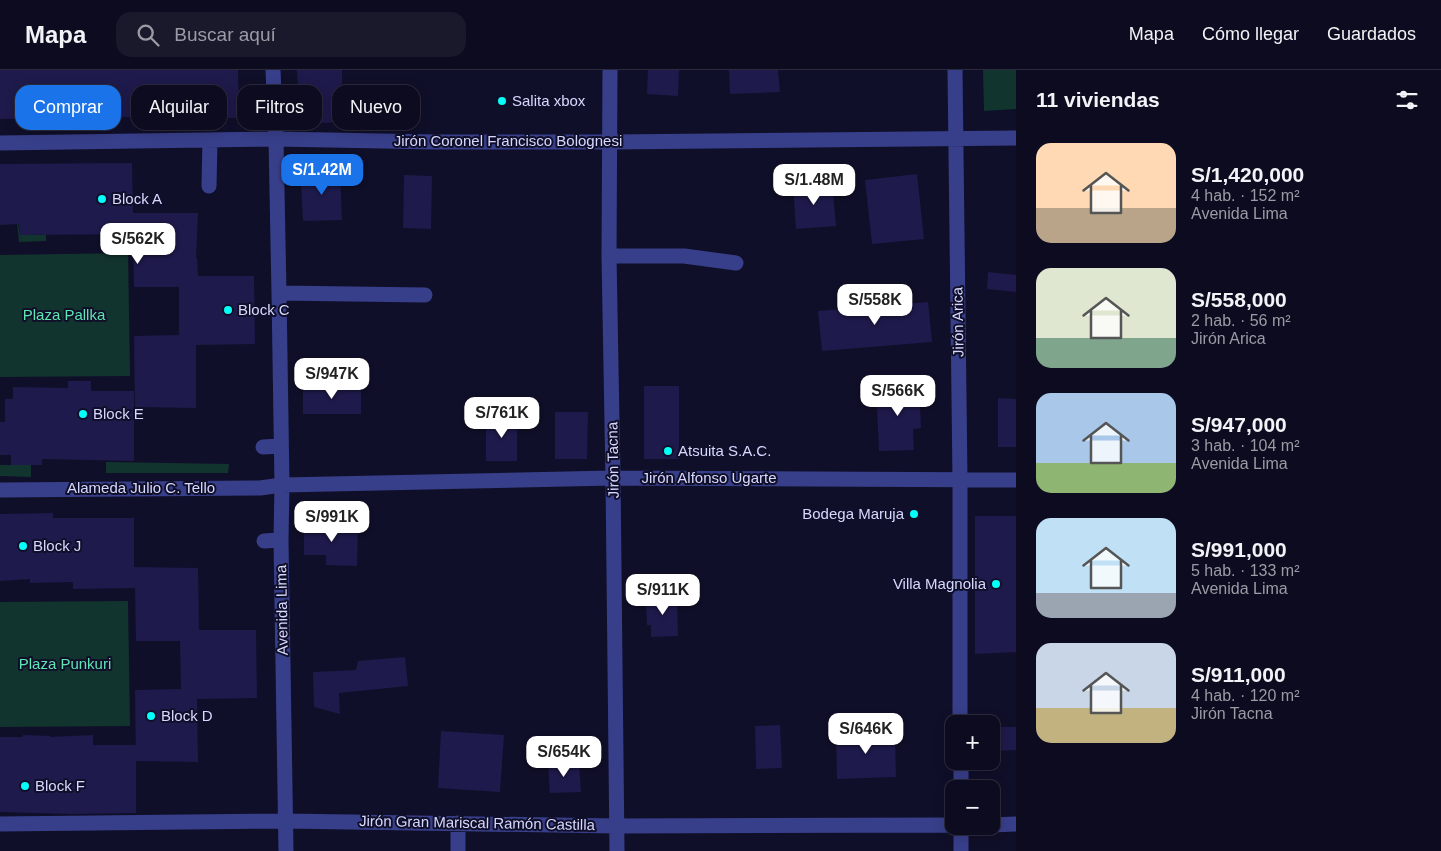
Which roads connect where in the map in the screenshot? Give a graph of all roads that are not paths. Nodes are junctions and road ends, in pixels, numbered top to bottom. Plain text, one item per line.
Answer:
1 (273, 70) edge
2 (610, 70) edge
3 (955, 70) edge
4 (956, 138) junction
5 (1016, 138) edge
6 (276, 139) junction
7 (210, 140) junction
8 (610, 142) junction
9 (0, 143) edge
10 (209, 186) dead end
11 (610, 256) junction
12 (736, 263) dead end
13 (279, 293) junction
14 (425, 295) dead end
15 (281, 446) junction
16 (263, 447) dead end
17 (613, 478) junction
18 (960, 480) junction
19 (1016, 480) edge
20 (282, 485) junction
21 (0, 490) edge
22 (281, 540) junction
23 (264, 541) dead end
24 (960, 715) edge
25 (286, 821) junction
26 (458, 823) junction
27 (0, 824) edge
28 (1000, 824) edge
29 (1016, 824) edge
30 (945, 825) edge
31 (616, 826) junction
32 (961, 835) edge
33 (286, 851) edge
34 (458, 851) edge
35 (617, 851) edge
36 (962, 851) edge

1 - 6 street, Avenida Lima
2 - 8 street, Jirón Tacna
3 - 4 street, Jirón Arica
4 - 5 street, Jirón Coronel Francisco Bolognesi
4 - 8 street, Jirón Coronel Francisco Bolognesi
4 - 18 street, Jirón Arica
6 - 7 street, Jirón Coronel Francisco Bolognesi
6 - 8 street, Jirón Coronel Francisco Bolognesi
6 - 13 street, Avenida Lima
7 - 9 street, Jirón Coronel Francisco Bolognesi
7 - 10 street
8 - 11 street, Jirón Tacna
11 - 12 street
11 - 17 street, Jirón Tacna
13 - 14 street
13 - 15 street, Avenida Lima
15 - 16 street
15 - 20 street, Avenida Lima
17 - 18 street, Jirón Alfonso Ugarte
17 - 20 street, Jirón Alfonso Ugarte
17 - 31 street, Jirón Tacna
18 - 19 street, Jirón Alfonso Ugarte
18 - 24 street, Jirón Arica
20 - 21 street, Alameda Julio C. Tello
20 - 22 street, Avenida Lima
22 - 23 street
22 - 25 street, Avenida Lima
25 - 26 street, Jirón Gran Mariscal Ramón Castilla
25 - 27 street, Jirón Gran Mariscal Ramón Castilla
25 - 33 street, Avenida Lima
26 - 31 street, Jirón Gran Mariscal Ramón Castilla
26 - 34 street
28 - 29 street
30 - 31 street, Jirón Gran Mariscal Ramón Castilla
31 - 35 street, Jirón Tacna
32 - 36 street

